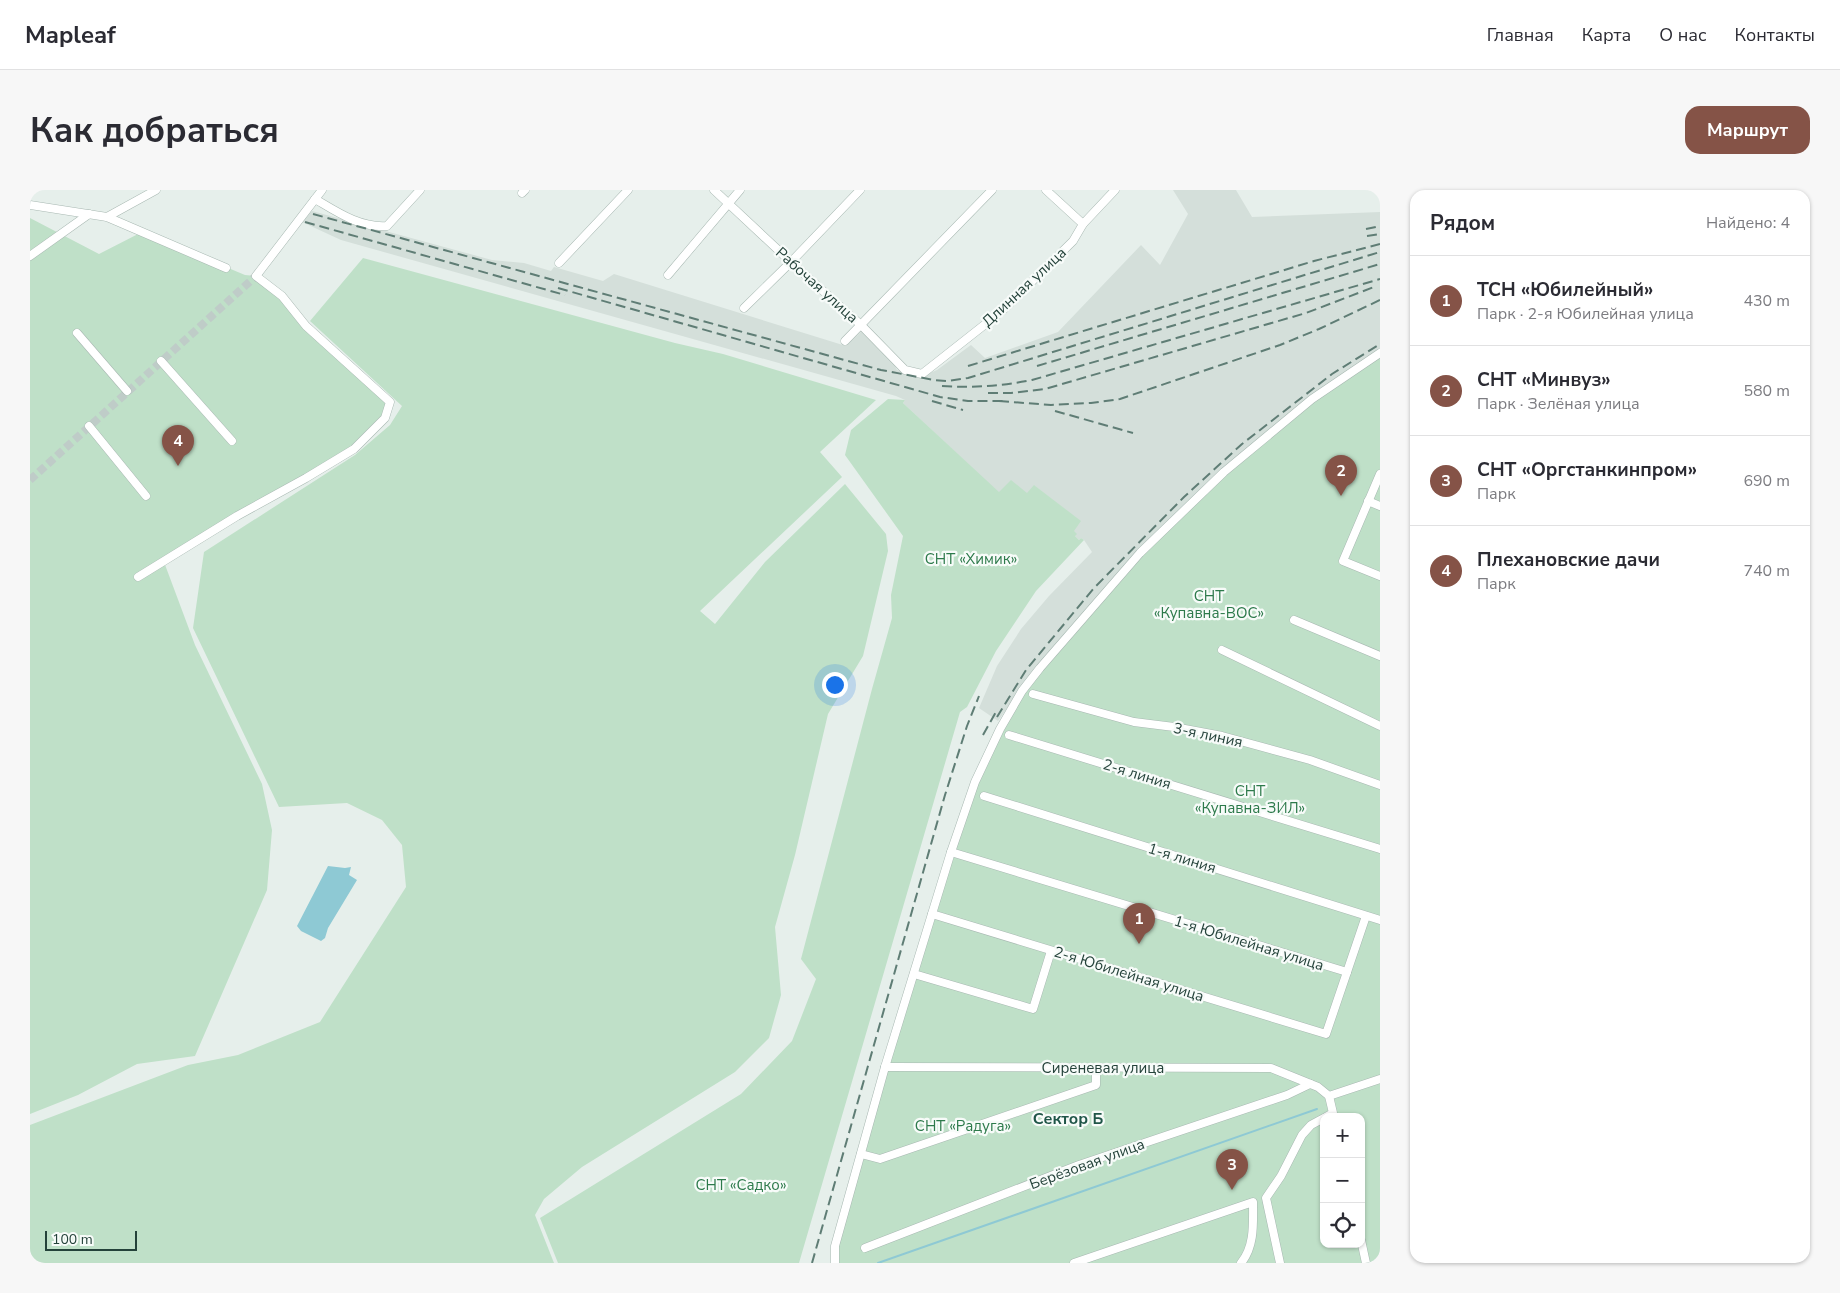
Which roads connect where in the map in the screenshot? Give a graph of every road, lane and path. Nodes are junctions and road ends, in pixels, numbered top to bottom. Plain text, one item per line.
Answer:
1 (156, 190) edge
2 (322, 190) edge
3 (420, 190) edge
4 (628, 190) edge
5 (714, 190) edge
6 (740, 190) edge
7 (860, 190) edge
8 (992, 190) edge
9 (1046, 190) edge
10 (1115, 190) edge
11 (315, 199) junction
12 (728, 203) junction
13 (30, 205) edge
14 (88, 214) junction
15 (106, 217) junction
16 (1082, 224) junction
17 (30, 256) edge
18 (791, 262) junction
19 (559, 263) dead end
20 (226, 268) dead end
21 (668, 275) dead end
22 (744, 308) dead end
23 (861, 325) junction
24 (77, 333) dead end
25 (846, 341) dead end
26 (1380, 353) edge
27 (161, 360) dead end
28 (922, 374) joint
29 (128, 391) dead end
30 (89, 426) dead end
31 (232, 441) dead end
32 (1380, 474) edge
33 (146, 496) dead end
34 (1368, 501) junction
35 (1380, 506) edge
36 (1380, 576) edge
37 (138, 577) dead end
38 (1294, 620) dead end
39 (1222, 650) dead end
40 (1380, 656) edge
41 (1033, 694) dead end
42 (1380, 726) edge
43 (1009, 735) dead end
44 (1380, 785) edge
45 (984, 796) dead end
46 (1380, 849) edge
47 (951, 852) junction
48 (932, 914) junction
49 (1366, 916) junction
50 (1380, 920) edge
51 (1051, 951) junction
52 (1347, 972) junction
53 (914, 974) junction
54 (885, 1067) junction
55 (1096, 1068) junction
56 (1380, 1079) edge
57 (1314, 1086) junction
58 (1329, 1096) junction
59 (1329, 1113) edge
60 (1320, 1121) edge
61 (861, 1154) junction
62 (865, 1248) dead end
63 (1363, 1248) edge
64 (835, 1263) edge
65 (1074, 1263) edge
66 (1241, 1263) edge
67 (1280, 1263) edge
68 (1366, 1263) edge

1 - 15 street
2 - 11 street
3 - 11 street
4 - 19 street
5 - 12 street, Рабочая улица
6 - 12 street
7 - 18 street
8 - 23 street
9 - 16 street
10 - 16 street, Длинная улица
11 - 37 street
12 - 18 street, Рабочая улица
12 - 21 street
13 - 14 street
14 - 15 street
14 - 17 street
15 - 20 street
16 - 28 street, Длинная улица
18 - 22 street
18 - 23 street, Рабочая улица
23 - 25 street
23 - 28 street, Рабочая улица
24 - 29 street
26 - 47 street
27 - 31 street
30 - 33 street
32 - 34 street
34 - 35 street
34 - 36 street
38 - 40 street
39 - 42 street
41 - 44 street, 3-я линия
43 - 46 street, 2-я линия
45 - 49 street, 1-я линия
47 - 48 street
47 - 52 street, 1-я Юбилейная улица
48 - 51 street, 2-я Юбилейная улица
48 - 53 street
49 - 50 street, 1-я линия
49 - 52 street
51 - 52 street, 2-я Юбилейная улица
51 - 53 street
53 - 54 street
54 - 55 street, Сиреневая улица
54 - 61 street
55 - 57 street, Сиреневая улица
55 - 61 street
56 - 58 street
57 - 58 street, Сиреневая улица
57 - 62 street, Берёзовая улица
58 - 59 street
60 - 67 street
61 - 64 street
63 - 68 street
65 - 66 street

